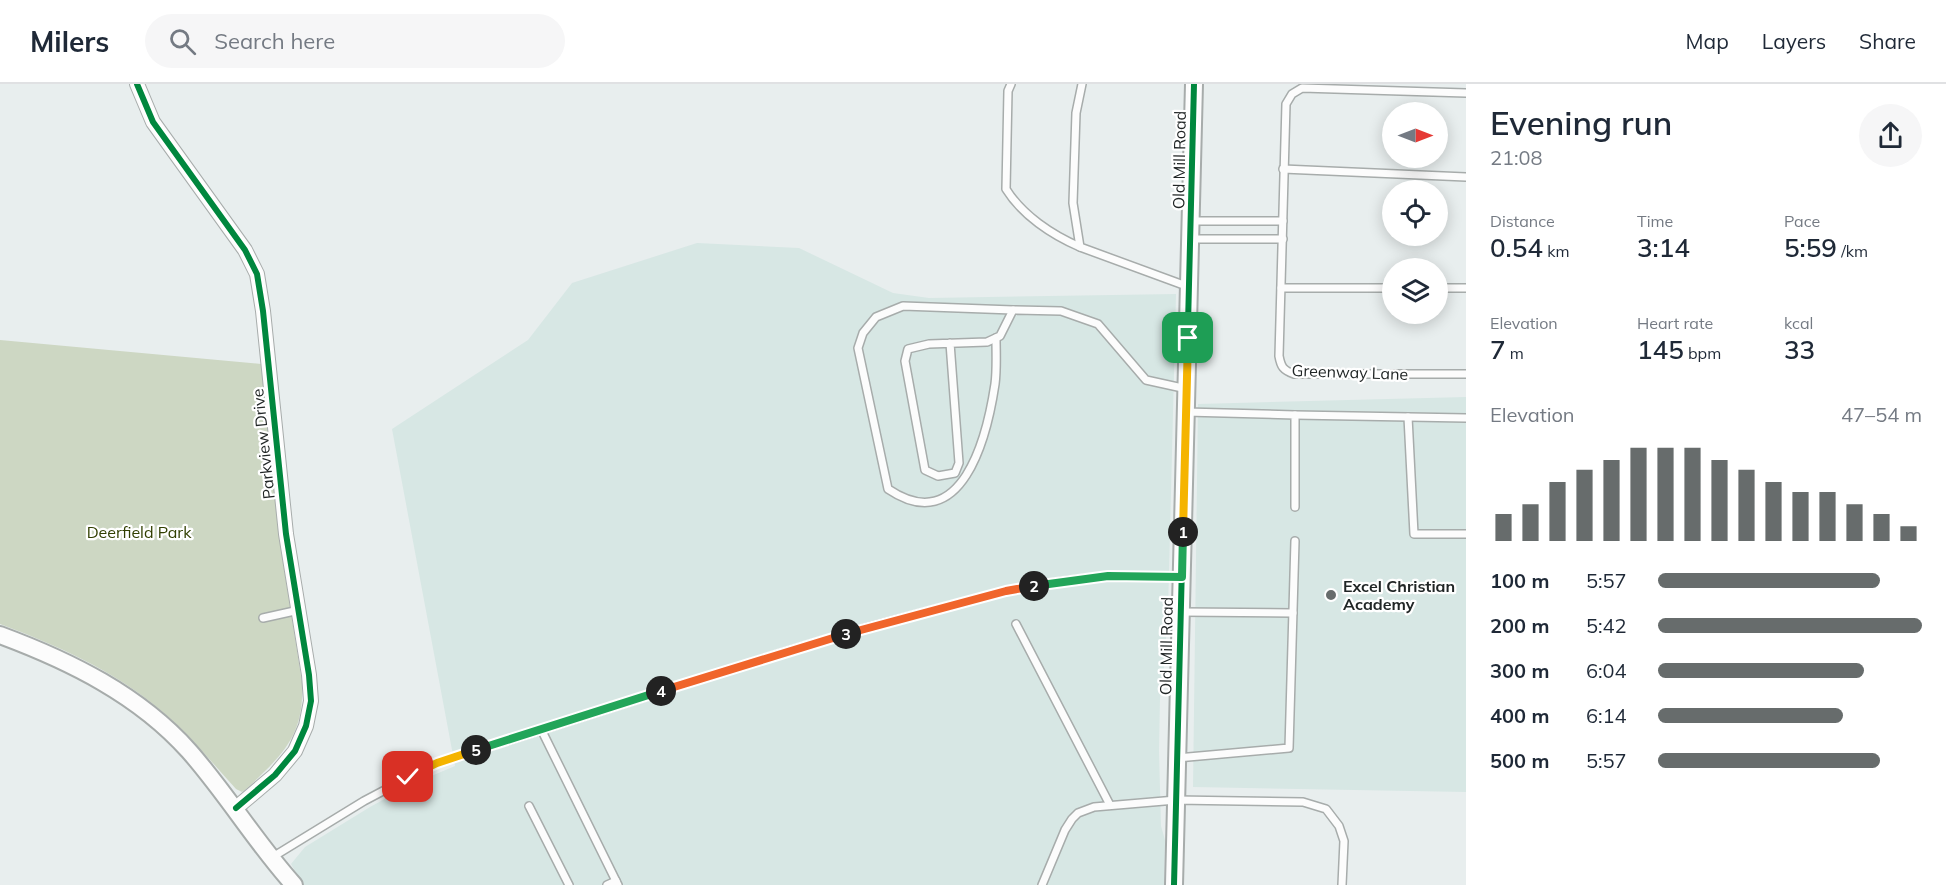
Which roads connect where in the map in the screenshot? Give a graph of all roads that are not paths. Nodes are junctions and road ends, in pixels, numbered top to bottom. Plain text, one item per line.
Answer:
1 (136, 84) edge
2 (1011, 84) edge
3 (1082, 84) edge
4 (1194, 84) edge
5 (1466, 93) edge
6 (1283, 169) junction
7 (1466, 177) edge
8 (1191, 221) junction
9 (1283, 221) junction
10 (1190, 239) junction
11 (1283, 239) junction
12 (1080, 247) junction
13 (1189, 287) junction
14 (1281, 288) junction
15 (1382, 288) edge
16 (1448, 288) edge
17 (1466, 288) edge
18 (1012, 310) junction
19 (996, 338) junction
20 (950, 343) junction
21 (1466, 374) edge
22 (1187, 389) junction
23 (1186, 412) junction
24 (1295, 415) junction
25 (1408, 417) junction
26 (1466, 418) edge
27 (1295, 507) dead end
28 (1466, 534) edge
29 (1295, 541) dead end
30 (1182, 577) junction
31 (299, 610) junction
32 (1181, 612) junction
33 (1293, 614) junction
34 (263, 618) dead end
35 (1016, 624) dead end
36 (0, 634) edge
37 (541, 729) junction
38 (1177, 758) junction
39 (1176, 800) junction
40 (1110, 805) junction
41 (529, 806) dead end
42 (236, 808) junction
43 (271, 858) junction
44 (289, 882) edge
45 (617, 883) edge
46 (569, 885) edge
47 (608, 885) edge
48 (1042, 885) edge
49 (1174, 885) edge
50 (1342, 885) edge

1 - 31 street, Parkview Drive
2 - 12 lane
3 - 12 lane
4 - 8 street, Old Mill Road
5 - 6 lane
6 - 7 lane
6 - 9 lane
8 - 9 lane
8 - 10 street, Old Mill Road
9 - 11 lane
10 - 11 lane
10 - 13 street, Old Mill Road
11 - 14 lane
12 - 13 lane
13 - 22 street, Old Mill Road
14 - 15 lane
14 - 21 lane, Greenway Lane
16 - 17 lane
18 - 19 lane
18 - 19 lane
18 - 22 lane
19 - 20 lane
20 - 20 lane
22 - 23 street, Old Mill Road
23 - 24 lane
23 - 30 street, Old Mill Road
24 - 25 lane
24 - 27 lane
25 - 26 lane
25 - 28 lane
29 - 33 lane
30 - 32 street, Old Mill Road
30 - 37 lane
31 - 34 lane
31 - 42 street, Parkview Drive
32 - 33 lane
32 - 38 street, Old Mill Road
33 - 38 lane
35 - 40 lane
36 - 42 street
37 - 43 lane
37 - 45 lane
38 - 39 street, Old Mill Road
39 - 40 lane
39 - 49 street, Old Mill Road
39 - 50 lane
40 - 48 lane
41 - 46 lane
42 - 43 street
43 - 44 street
45 - 47 lane

